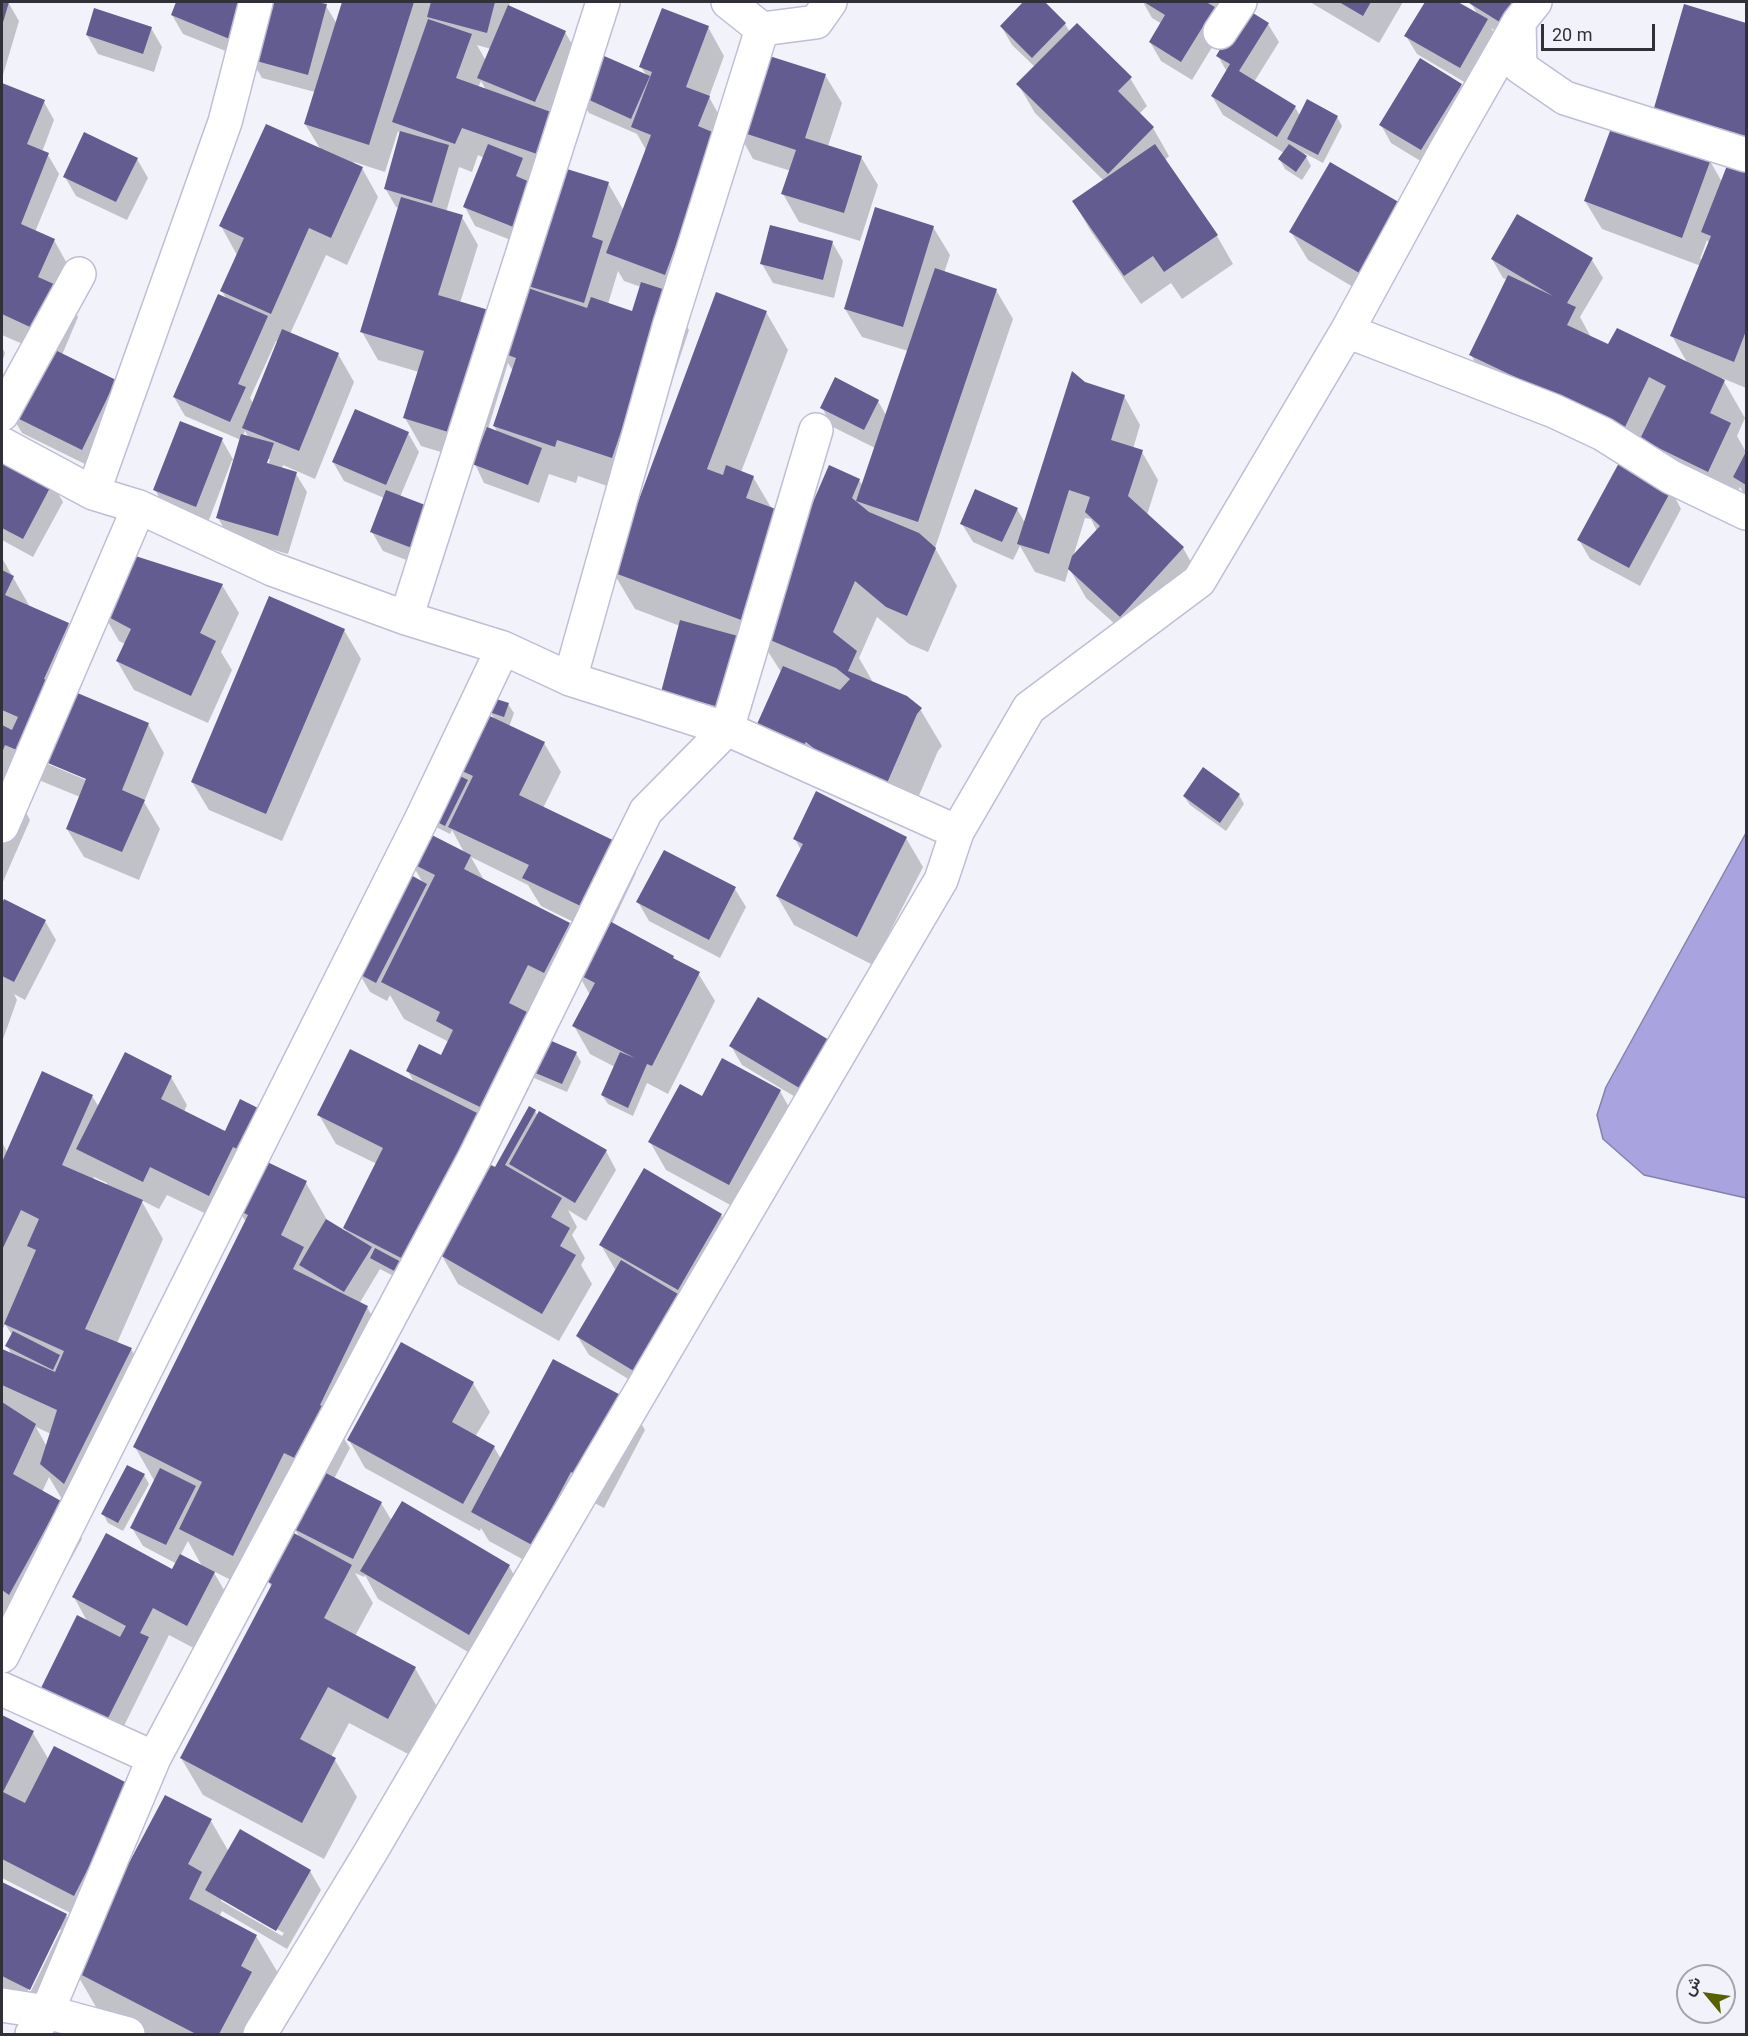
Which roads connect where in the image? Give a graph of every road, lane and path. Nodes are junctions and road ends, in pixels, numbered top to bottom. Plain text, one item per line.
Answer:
1 (256, 2) edge
2 (603, 2) edge
3 (728, 2) edge
4 (830, 2) edge
5 (1240, 2) edge
6 (1527, 12) edge
7 (762, 29) junction
8 (1220, 32) dead end
9 (1746, 154) edge
10 (80, 274) dead end
11 (1347, 331) junction
12 (2, 414) edge
13 (816, 430) dead end
14 (2, 444) edge
15 (93, 493) junction
16 (140, 507) junction
17 (1746, 513) edge
18 (406, 618) junction
19 (504, 648) junction
20 (570, 679) junction
21 (727, 729) junction
22 (2, 826) edge
23 (957, 832) junction
24 (2, 1656) edge
25 (2, 1689) edge
26 (154, 1758) junction
27 (2, 2005) edge
28 (40, 2023) edge
29 (128, 2034) edge
30 (260, 2034) edge

1 - 15 street
2 - 18 street
3 - 7 street
4 - 7 street
5 - 8 street
6 - 9 street
6 - 11 street
7 - 20 street
10 - 12 street
11 - 17 street
11 - 23 street
13 - 21 street
14 - 15 street
15 - 16 street
16 - 18 street
16 - 22 street
18 - 19 street
19 - 20 street
19 - 24 street
20 - 21 street
21 - 23 street
21 - 26 street
23 - 30 street
25 - 26 street
26 - 28 street
27 - 28 street
28 - 29 street

